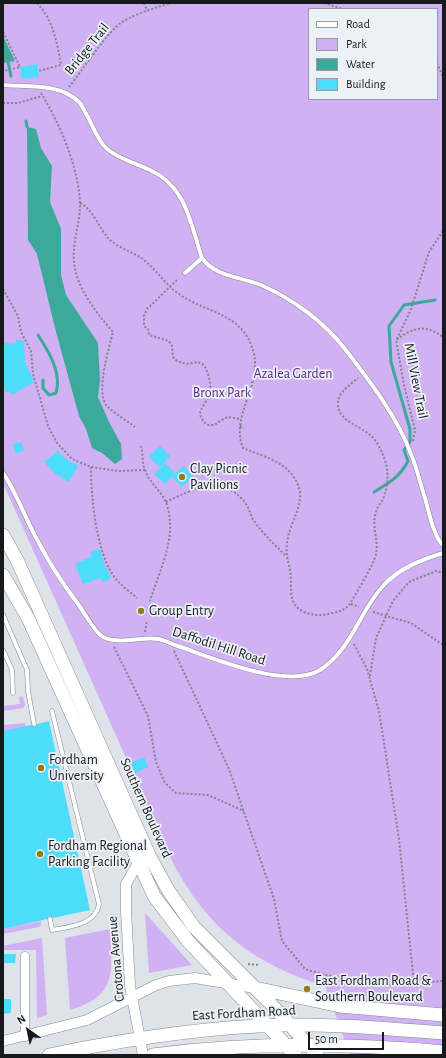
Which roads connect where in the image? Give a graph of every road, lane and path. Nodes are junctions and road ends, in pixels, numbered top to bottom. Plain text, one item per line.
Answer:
1 (37, 3) edge
2 (144, 3) edge
3 (171, 3) edge
4 (324, 3) edge
5 (340, 8) edge
6 (147, 11) junction
7 (3, 32) edge
8 (438, 65) edge
9 (3, 71) edge
10 (38, 71) dead end
11 (443, 77) edge
12 (3, 86) edge
13 (37, 87) junction
14 (66, 92) junction
15 (42, 96) junction
16 (3, 103) edge
17 (80, 203) junction
18 (443, 231) edge
19 (202, 258) junction
20 (185, 273) dead end
21 (177, 280) dead end
22 (170, 286) junction
23 (3, 289) edge
24 (443, 337) edge
25 (396, 340) junction
26 (363, 375) junction
27 (241, 419) junction
28 (240, 426) junction
29 (134, 427) dead end
30 (244, 428) dead end
31 (141, 446) dead end
32 (411, 453) junction
33 (91, 467) junction
34 (145, 470) junction
35 (3, 473) edge
36 (166, 502) junction
37 (3, 535) edge
38 (443, 545) edge
39 (443, 553) edge
40 (285, 555) junction
41 (443, 573) edge
42 (3, 574) edge
43 (137, 598) dead end
44 (150, 601) dead end
45 (367, 610) junction
46 (3, 615) edge
47 (387, 615) junction
48 (147, 620) dead end
49 (351, 637) junction
50 (144, 638) junction
51 (112, 640) junction
52 (175, 645) junction
53 (443, 645) edge
54 (3, 650) edge
55 (370, 677) junction
56 (13, 693) dead end
57 (52, 711) dead end
58 (34, 724) dead end
59 (244, 811) junction
60 (138, 863) junction
61 (50, 919) dead end
62 (25, 956) dead end
63 (443, 981) edge
64 (227, 983) junction
65 (414, 984) junction
66 (255, 988) junction
67 (132, 998) junction
68 (443, 1015) edge
69 (443, 1033) edge
70 (25, 1037) junction
71 (3, 1041) edge
72 (443, 1052) edge
73 (49, 1055) edge
74 (143, 1055) edge
75 (153, 1055) edge
76 (295, 1055) edge
77 (317, 1055) edge

1 - 10 path
2 - 6 path
3 - 6 path, Bridge Trail
4 - 5 path
6 - 14 path, Bridge Trail
7 - 9 path
8 - 11 path
12 - 13 lane
13 - 14 lane
13 - 15 path
14 - 19 lane
15 - 16 path
15 - 17 path
17 - 22 path
17 - 29 path
18 - 25 path
19 - 20 lane
19 - 26 lane
21 - 22 path
22 - 27 path
22 - 27 path
23 - 33 path
24 - 25 path, Mill View Trail
25 - 32 path, Mill View Trail
26 - 32 lane
26 - 40 path
27 - 28 path
28 - 30 path
28 - 40 path
31 - 34 path
32 - 38 lane
33 - 34 path
33 - 43 path
34 - 36 path
35 - 51 lane
36 - 40 path
36 - 44 path
37 - 66 main road, Southern Boulevard
39 - 45 lane, Daffodil Hill Road
41 - 47 path
42 - 60 main road, Southern Boulevard
45 - 47 path
45 - 49 lane, Daffodil Hill Road
46 - 58 lane
47 - 53 path
47 - 55 path
48 - 50 path
49 - 52 lane, Daffodil Hill Road
49 - 55 path
50 - 51 lane, Daffodil Hill Road
50 - 52 lane, Daffodil Hill Road
51 - 59 path
52 - 59 path
54 - 56 lane
55 - 65 path
57 - 61 lane
59 - 65 path
60 - 64 main road, Southern Boulevard
60 - 67 street, Crotona Avenue
62 - 70 street
63 - 65 path
64 - 66 street, East Fordham Road
64 - 67 street, East Fordham Road
64 - 76 main road, Southern Boulevard
66 - 68 main road
66 - 77 main road, Southern Boulevard
67 - 70 street, East Fordham Road
67 - 74 street, Crotona Avenue
69 - 73 main road, East Fordham Road
70 - 71 street, East Fordham Road
72 - 75 main road

